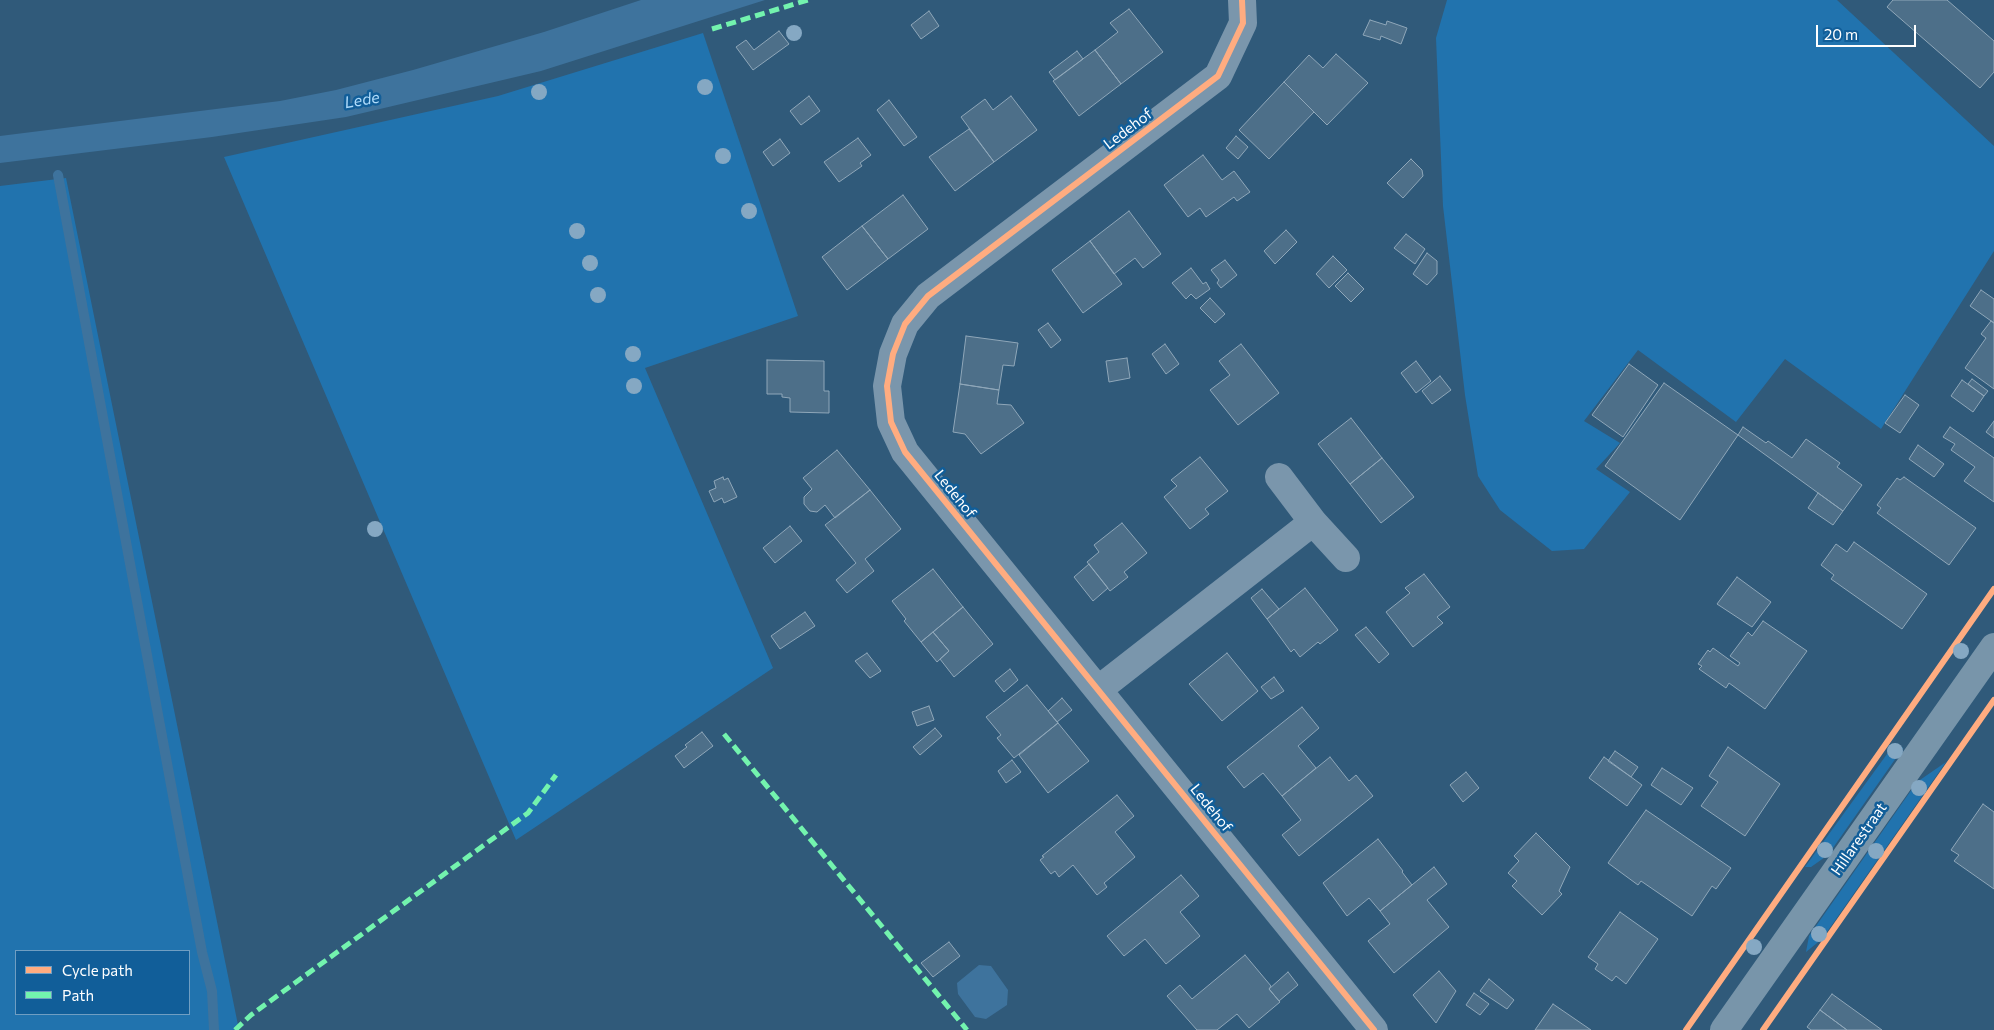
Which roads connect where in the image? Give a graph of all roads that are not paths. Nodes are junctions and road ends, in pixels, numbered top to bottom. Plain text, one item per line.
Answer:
1 (1242, 0) edge
2 (1280, 477) dead end
3 (1313, 522) junction
4 (1346, 558) dead end
5 (1994, 647) edge
6 (1099, 689) junction
7 (1374, 1030) edge
8 (1724, 1030) edge

1 - 6 street, Ledehof
2 - 3 street
3 - 4 street
3 - 6 street
5 - 8 main road, Hillarestraat
6 - 7 street, Ledehof

